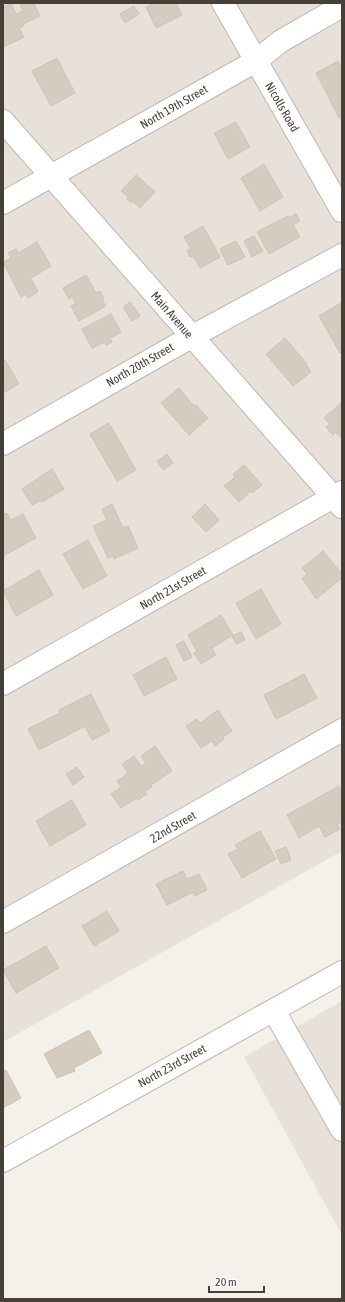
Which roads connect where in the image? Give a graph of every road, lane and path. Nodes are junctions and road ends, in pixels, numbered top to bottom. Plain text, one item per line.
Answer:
1 (223, 3) edge
2 (342, 6) edge
3 (256, 61) junction
4 (3, 121) edge
5 (52, 176) junction
6 (3, 203) edge
7 (342, 212) edge
8 (342, 255) edge
9 (191, 337) junction
10 (3, 444) edge
11 (339, 499) edge
12 (3, 684) edge
13 (342, 730) edge
14 (3, 922) edge
15 (342, 972) edge
16 (274, 1011) junction
17 (342, 1130) edge
18 (3, 1161) edge

1 - 3 street, Nicolls Road
2 - 3 street, North 19th Street
3 - 5 street, North 19th Street
3 - 7 street, Nicolls Road
4 - 5 street, Main Avenue
5 - 6 street, North 19th Street
5 - 9 street, Main Avenue
8 - 9 street, North 20th Street
9 - 10 street, North 20th Street
9 - 11 street, Main Avenue
11 - 12 street, North 21st Street
13 - 14 street, 22nd Street
15 - 16 street, North 23rd Street
16 - 17 street
16 - 18 street, North 23rd Street

